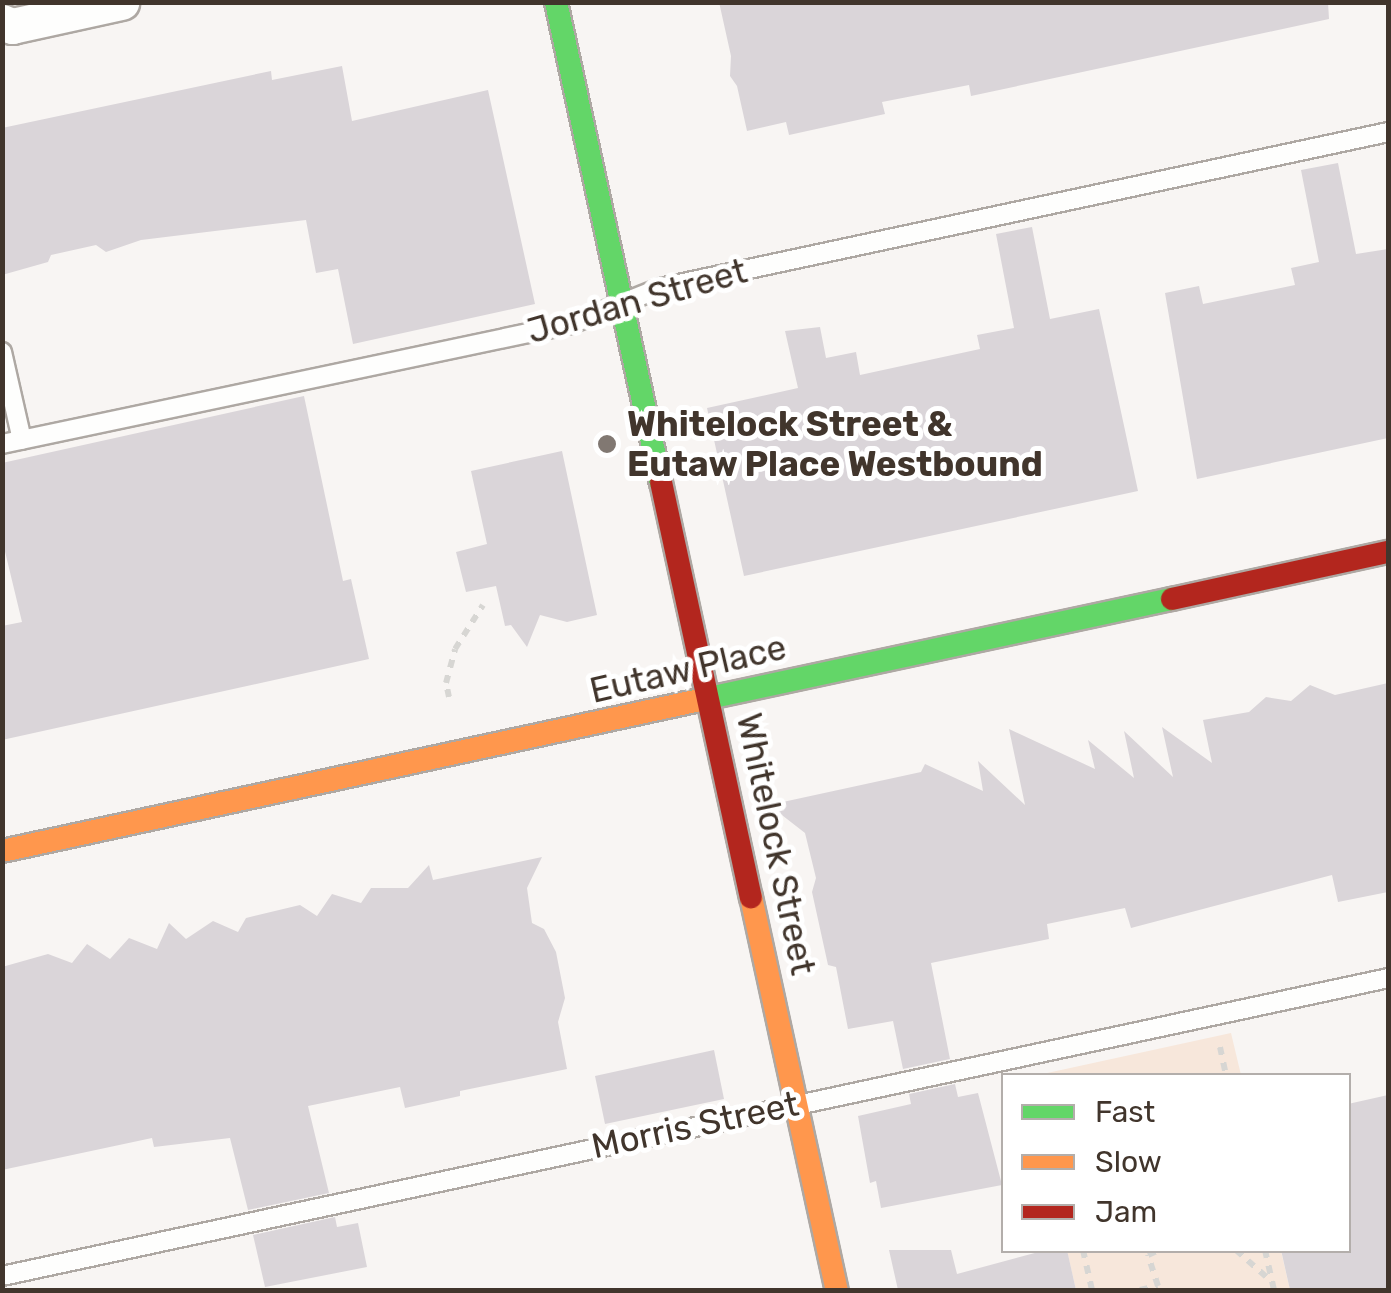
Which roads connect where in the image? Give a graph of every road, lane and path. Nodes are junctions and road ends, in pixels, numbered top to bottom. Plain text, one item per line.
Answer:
1 (121, 2) edge
2 (556, 2) edge
3 (2, 22) edge
4 (1388, 132) edge
5 (620, 305) junction
6 (2, 352) edge
7 (22, 440) junction
8 (2, 444) edge
9 (1388, 552) edge
10 (483, 605) dead end
11 (449, 696) dead end
12 (710, 701) junction
13 (2, 851) edge
14 (1388, 978) edge
15 (796, 1103) junction
16 (1084, 1253) edge
17 (1152, 1253) edge
18 (1239, 1253) edge
19 (1266, 1253) edge
20 (2, 1276) edge
21 (1273, 1286) edge
22 (837, 1290) edge
23 (1092, 1290) edge
24 (1140, 1290) edge

1 - 3 street
2 - 5 street, Whitelock Street
4 - 5 lane, Jordan Street
5 - 7 lane, Jordan Street
5 - 12 street, Whitelock Street
6 - 7 lane
7 - 8 lane, Jordan Street
9 - 12 street, Eutaw Place
10 - 11 path
12 - 13 street, Eutaw Place
12 - 15 street, Whitelock Street
14 - 15 lane, Morris Street
15 - 20 lane, Morris Street
15 - 22 street, Whitelock Street
16 - 23 path
17 - 24 path
18 - 21 path
19 - 21 path

